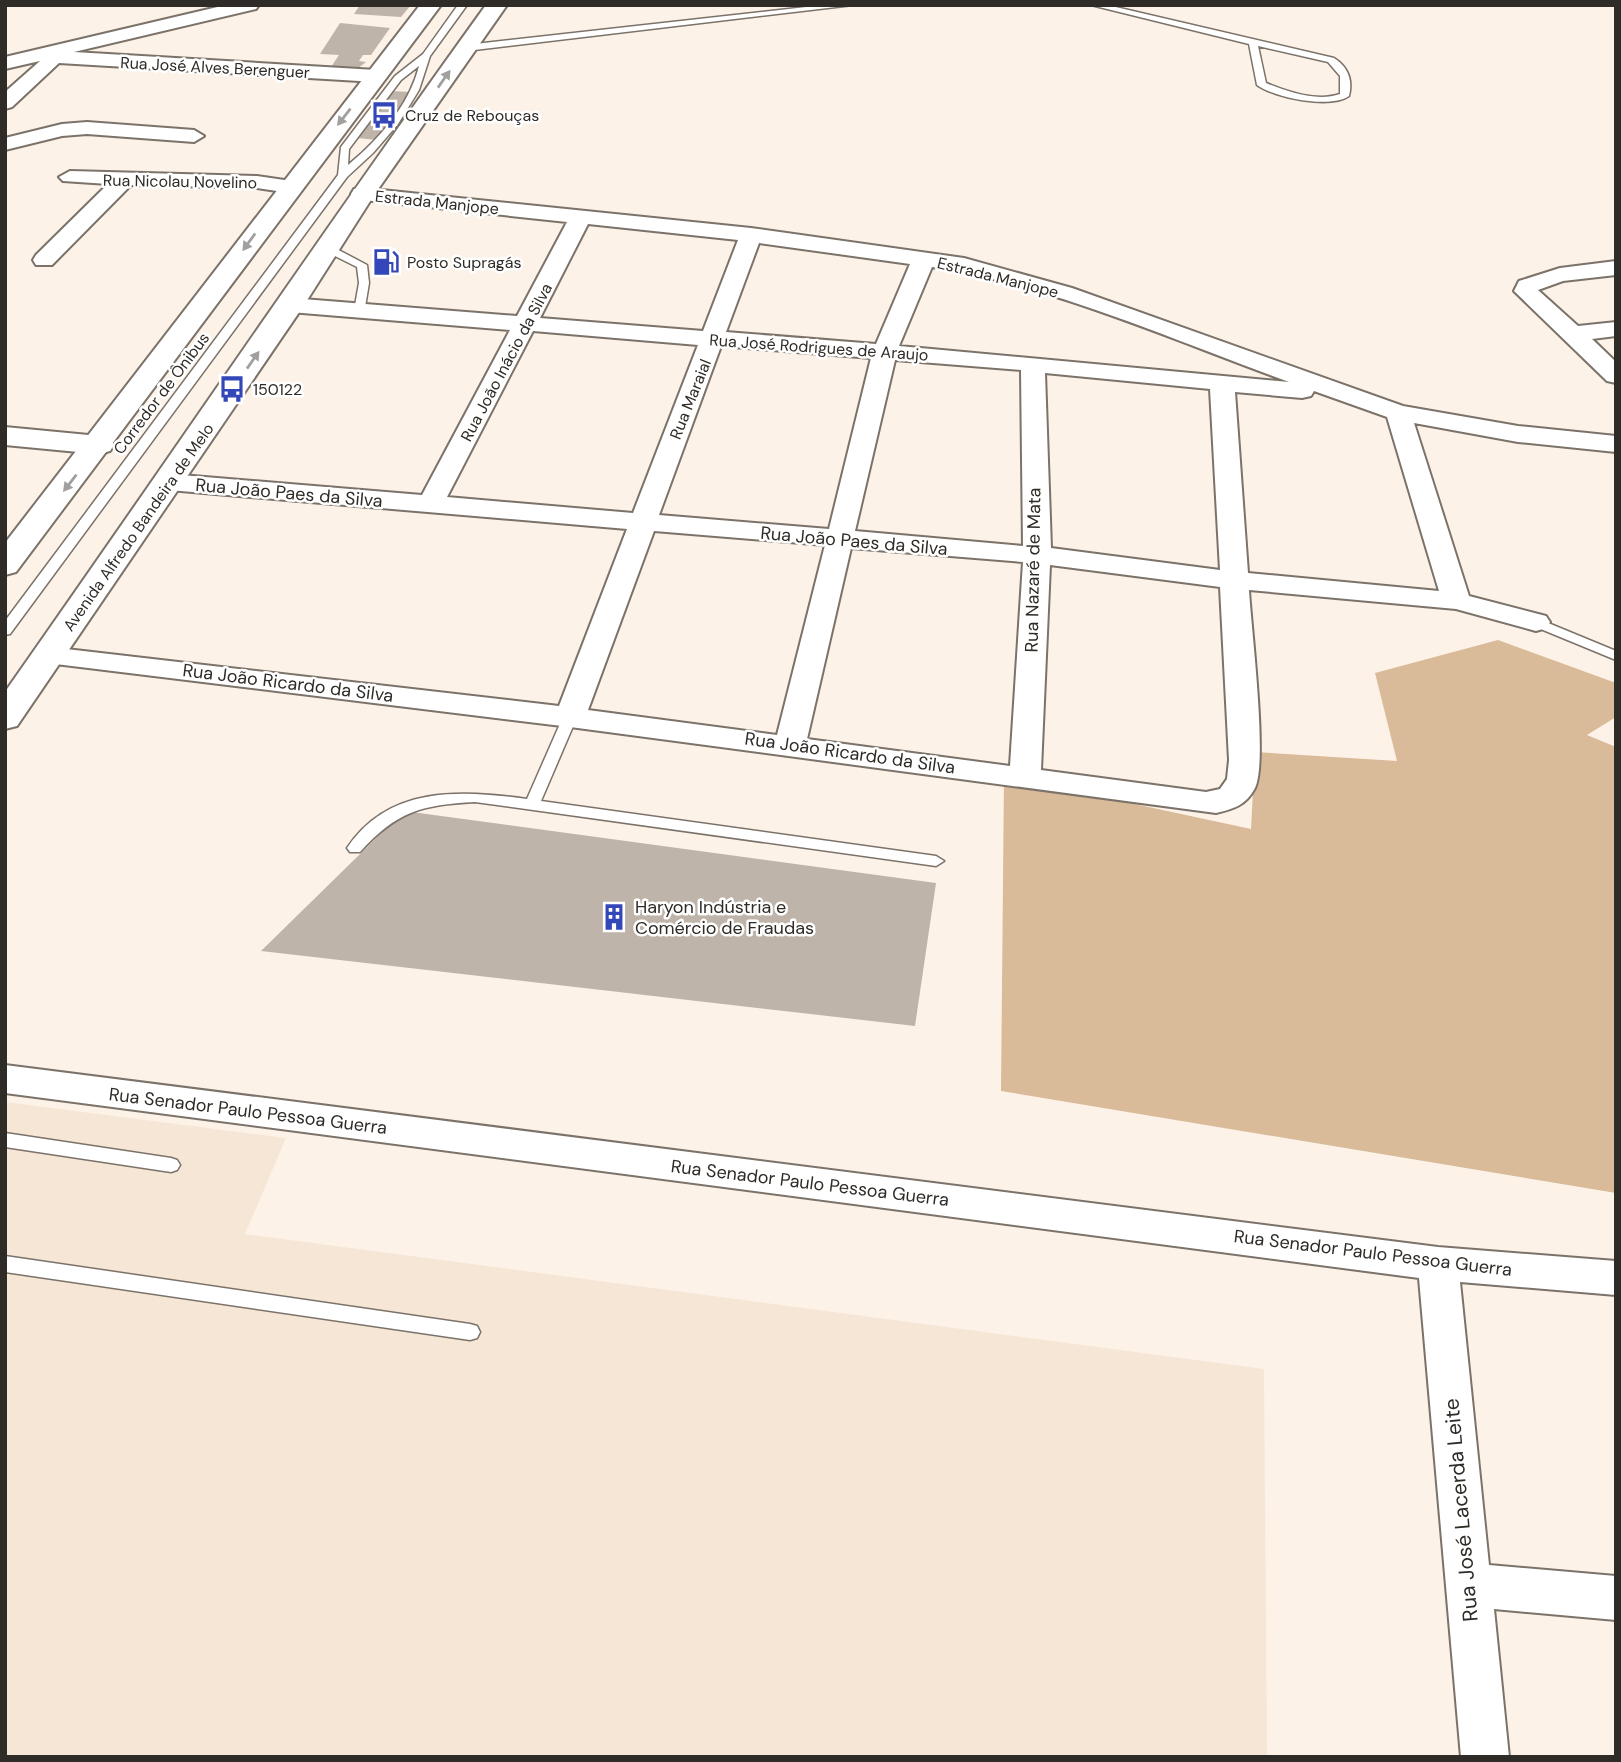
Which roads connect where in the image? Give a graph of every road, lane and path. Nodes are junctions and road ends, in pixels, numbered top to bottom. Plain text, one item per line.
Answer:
1 (250, 5) edge
2 (431, 5) edge
3 (463, 5) edge
4 (497, 5) edge
5 (849, 5) edge
6 (1095, 5) edge
7 (1254, 42) junction
8 (466, 48) junction
9 (59, 53) junction
10 (426, 56) junction
11 (5, 63) edge
12 (376, 76) junction
13 (5, 103) edge
14 (194, 136) dead end
15 (6, 148) edge
16 (69, 177) dead end
17 (124, 180) junction
18 (353, 185) junction
19 (290, 187) junction
20 (581, 218) junction
21 (751, 235) junction
22 (327, 248) junction
23 (923, 258) junction
24 (44, 260) dead end
25 (1616, 268) edge
26 (290, 305) junction
27 (360, 311) junction
28 (528, 323) junction
29 (1616, 329) edge
30 (1573, 334) junction
31 (713, 340) junction
32 (885, 352) junction
33 (1033, 364) junction
34 (1616, 376) edge
35 (1222, 382) junction
36 (1346, 397) junction
37 (1398, 413) junction
38 (5, 436) edge
39 (1616, 444) edge
40 (99, 445) junction
41 (169, 482) junction
42 (430, 505) junction
43 (641, 523) junction
44 (840, 540) junction
45 (1037, 555) junction
46 (5, 565) edge
47 (1234, 580) junction
48 (1457, 601) junction
49 (1536, 622) joint
50 (5, 631) edge
51 (49, 656) junction
52 (1616, 656) edge
53 (570, 717) junction
54 (5, 718) edge
55 (790, 745) junction
56 (1025, 776) junction
57 (533, 802) junction
58 (355, 848) dead end
59 (936, 861) dead end
60 (5, 1079) edge
61 (5, 1140) edge
62 (172, 1165) dead end
63 (1438, 1264) junction
64 (7, 1268) edge
65 (1616, 1278) edge
66 (470, 1332) dead end
67 (1468, 1585) junction
68 (1616, 1598) edge
69 (1485, 1757) edge

1 - 9 street
2 - 12 main road
3 - 10 lane, Corredor de Ônibus
4 - 8 main road, Avenida Alfredo Bandeira de Melo
5 - 8 lane
6 - 7 lane
7 - 7 lane
18 -> 8 main road, Avenida Alfredo Bandeira de Melo
9 - 11 street
9 - 12 street, Rua José Alves Berenguer
9 - 13 street
10 - 18 lane, Corredor de Ônibus
10 - 18 lane, Corredor de Ônibus
12 -> 19 main road
14 - 15 street
16 - 17 street, Rua Nicolau Novelino
17 - 19 street, Rua Nicolau Novelino
17 - 24 street
18 - 20 street, Estrada Manjope
18 - 22 main road, Avenida Alfredo Bandeira de Melo
18 - 50 lane, Corredor de Ônibus
19 -> 40 main road
20 - 21 street, Estrada Manjope
20 - 28 street, Rua João Inácio da Silva
21 - 23 street, Estrada Manjope
21 - 31 street, Rua Maraial
22 - 26 main road, Avenida Alfredo Bandeira de Melo
22 - 27 lane
23 - 32 street
23 - 36 street, Estrada Manjope
25 - 30 street
26 - 27 street, Rua José Rodrigues de Araujo
41 -> 26 main road, Avenida Alfredo Bandeira de Melo
27 - 28 street, Rua José Rodrigues de Araujo
28 - 31 street, Rua José Rodrigues de Araujo
28 - 42 street, Rua João Inácio da Silva
29 - 30 street
30 - 34 street
31 - 32 street, Rua José Rodrigues de Araujo
31 - 43 street, Rua Maraial
32 - 33 street, Rua José Rodrigues de Araujo
32 - 44 street
33 - 35 street, Rua José Rodrigues de Araujo
33 - 45 street, Rua Nazaré de Mata
35 - 36 street, Rua José Rodrigues de Araujo
35 - 47 street, Rua João Ricardo da Silva
36 - 37 street, Estrada Manjope
37 - 39 street, Estrada Manjope
37 - 48 street
38 - 40 main road
40 -> 46 main road
41 - 42 street, Rua João Paes da Silva
41 - 51 main road, Avenida Alfredo Bandeira de Melo
42 - 43 street, Rua João Paes da Silva
43 - 44 street, Rua João Paes da Silva
43 - 53 street
44 - 45 street, Rua João Paes da Silva
44 - 55 street
45 - 47 street, Rua João Paes da Silva
45 - 56 street, Rua Nazaré de Mata
47 - 48 street, Rua João Paes da Silva
47 - 56 street, Rua João Ricardo da Silva
48 - 49 street, Rua João Paes da Silva
49 - 52 lane
51 - 53 street, Rua João Ricardo da Silva
51 - 54 main road, Avenida Alfredo Bandeira de Melo
53 - 55 street, Rua João Ricardo da Silva
53 - 57 lane
55 - 56 street, Rua João Ricardo da Silva
57 - 58 lane
57 - 59 lane
60 - 63 street, Rua Senador Paulo Pessoa Guerra
61 - 62 lane
63 - 65 street, Rua Senador Paulo Pessoa Guerra
63 - 67 street, Rua José Lacerda Leite
64 - 66 lane
67 - 68 street
67 - 69 street, Rua José Lacerda Leite

